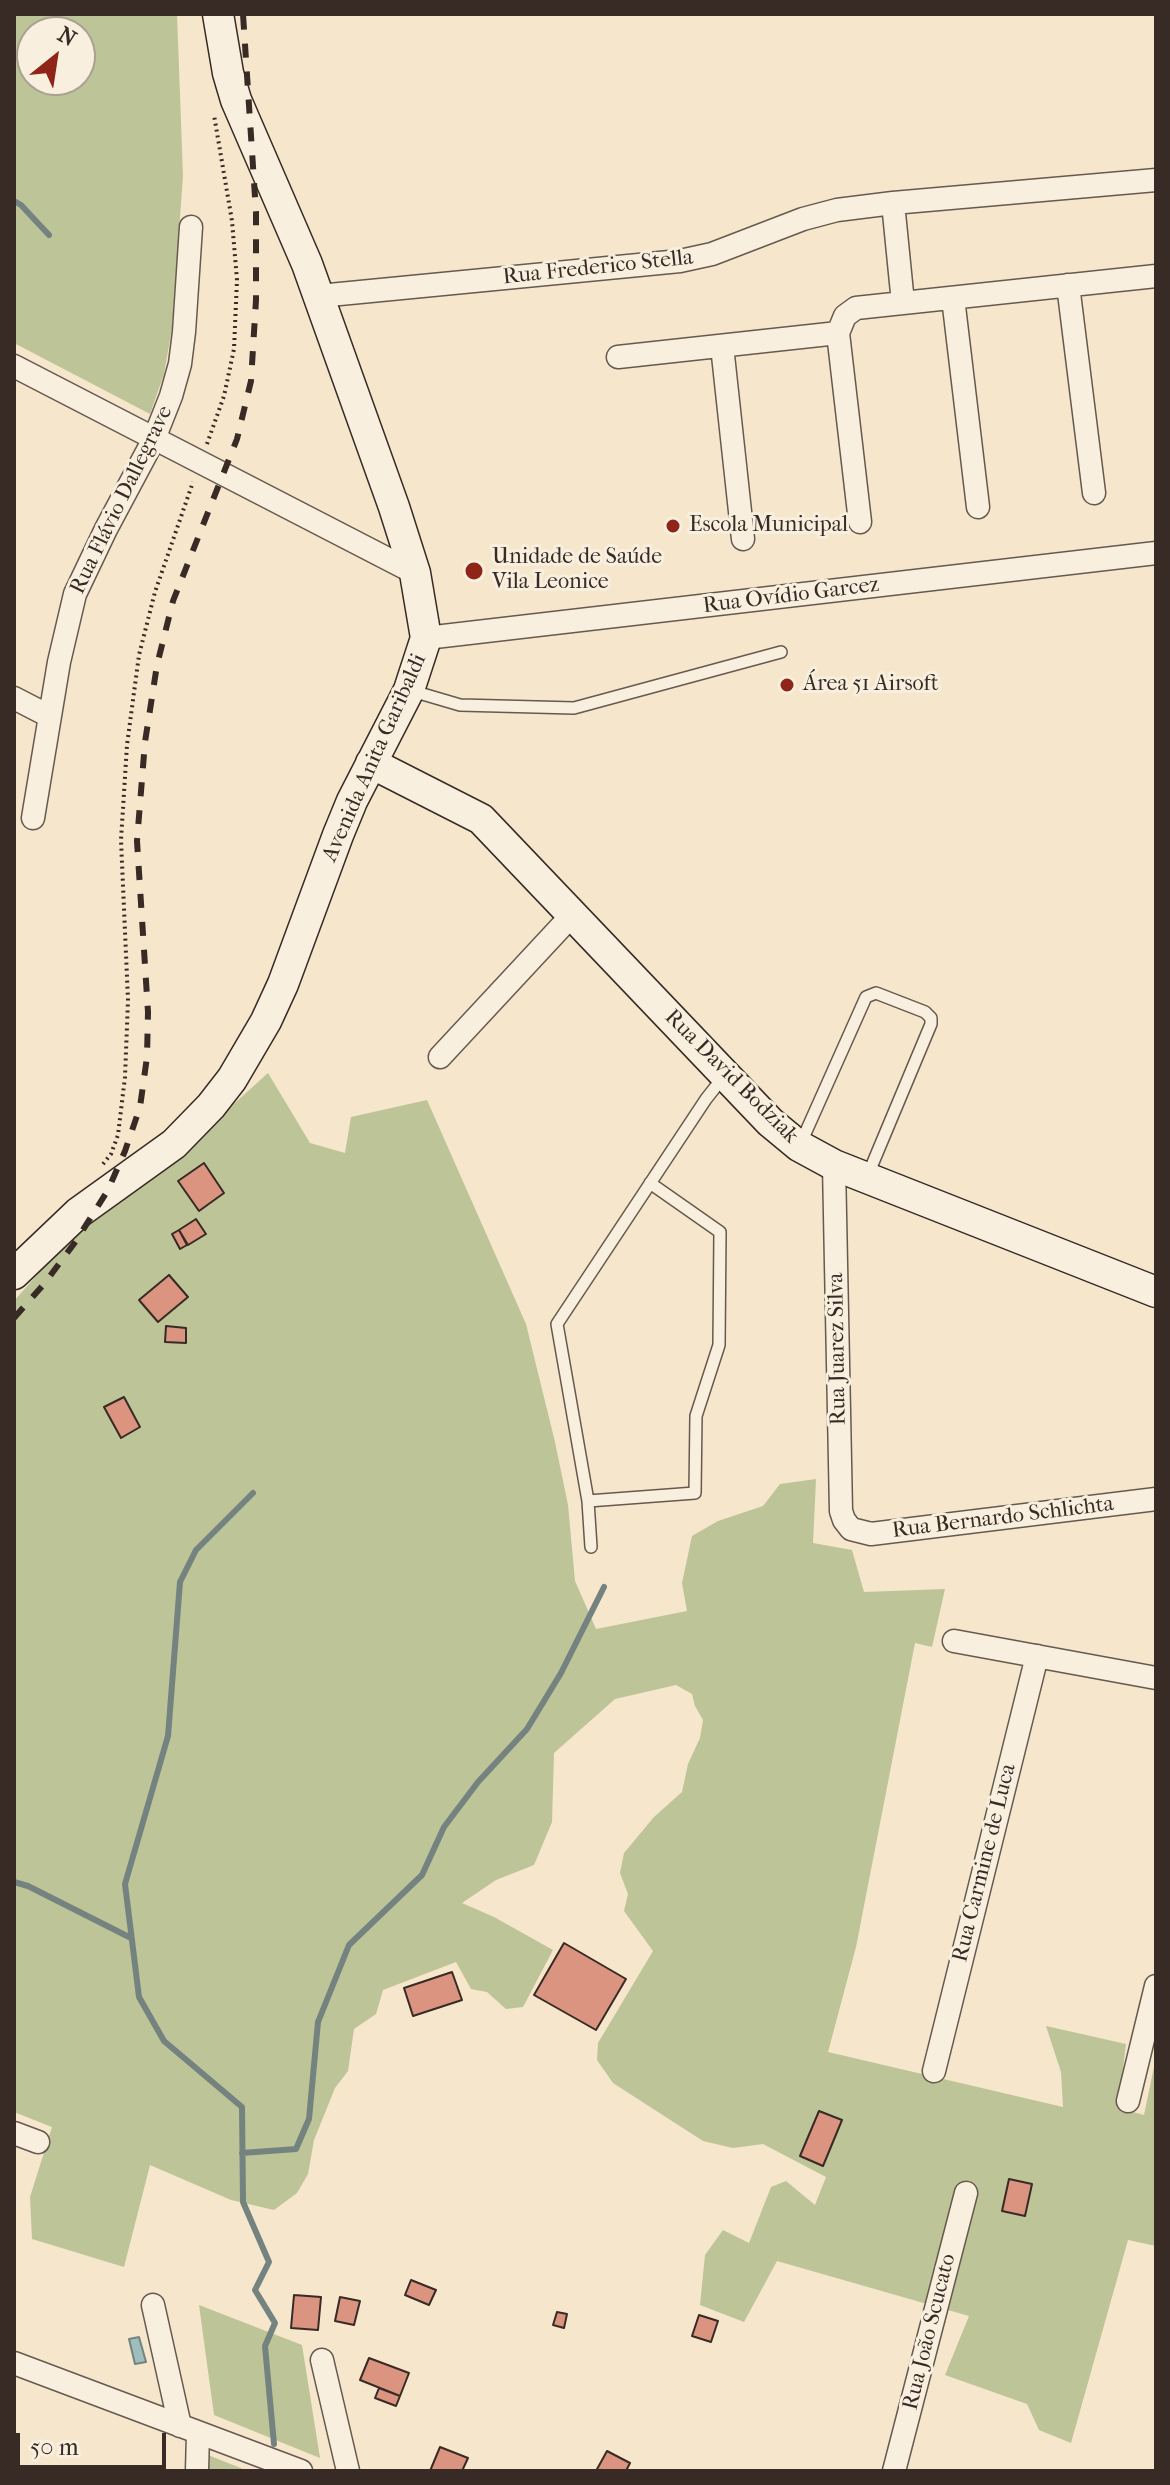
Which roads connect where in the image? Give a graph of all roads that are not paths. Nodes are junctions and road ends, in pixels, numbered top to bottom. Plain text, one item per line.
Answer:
1 (218, 14) edge
2 (1156, 180) edge
3 (893, 203) junction
4 (191, 227) dead end
5 (1156, 276) edge
6 (1068, 285) junction
7 (319, 296) junction
8 (953, 298) junction
9 (903, 303) junction
10 (838, 333) junction
11 (722, 346) junction
12 (618, 357) dead end
13 (14, 366) edge
14 (154, 439) junction
15 (1094, 493) dead end
16 (978, 507) dead end
17 (860, 522) dead end
18 (743, 539) dead end
19 (1156, 553) edge
20 (415, 573) junction
21 (426, 638) junction
22 (781, 652) dead end
23 (409, 690) junction
24 (14, 698) edge
25 (49, 716) junction
26 (371, 763) junction
27 (33, 818) dead end
28 (573, 914) junction
29 (440, 1057) dead end
30 (725, 1075) junction
31 (799, 1146) junction
32 (834, 1165) junction
33 (867, 1178) junction
34 (650, 1183) junction
35 (14, 1274) edge
36 (1156, 1292) edge
37 (1156, 1499) edge
38 (588, 1501) junction
39 (851, 1529) joint
40 (591, 1547) dead end
41 (954, 1641) dead end
42 (1037, 1656) junction
43 (1156, 1678) edge
44 (1156, 1986) edge
45 (934, 2071) dead end
46 (1128, 2101) dead end
47 (14, 2133) edge
48 (38, 2142) dead end
49 (966, 2193) dead end
50 (153, 2305) dead end
51 (322, 2360) dead end
52 (14, 2363) edge
53 (189, 2429) junction
54 (197, 2471) edge
55 (301, 2471) edge
56 (348, 2471) edge
57 (894, 2471) edge

1 - 7 main road, Avenida Anita Garibaldi
2 - 3 street, Rua Frederico Stella
3 - 7 street, Rua Frederico Stella
3 - 9 street
4 - 14 street, Rua Flávio Dallegrave
5 - 6 street
6 - 8 street
6 - 15 street
7 - 20 main road, Avenida Anita Garibaldi
8 - 9 street
8 - 16 street
9 - 10 street
10 - 11 street
10 - 17 street
11 - 12 street
11 - 18 street
13 - 14 street
14 - 20 street
14 - 25 street, Rua Flávio Dallegrave
19 - 21 street, Rua Ovídio Garcez
20 - 21 main road, Avenida Anita Garibaldi
21 - 23 main road, Avenida Anita Garibaldi
22 - 23 lane
23 - 26 main road, Avenida Anita Garibaldi
24 - 25 street
25 - 27 street, Rua Flávio Dallegrave
26 - 28 main road, Rua David Bodziak
26 - 35 main road, Avenida Anita Garibaldi
28 - 29 street
28 - 30 main road, Rua David Bodziak
30 - 31 main road, Rua David Bodziak
30 - 34 lane
31 - 32 main road, Rua David Bodziak
31 - 33 lane
32 - 33 main road, Rua David Bodziak
32 - 39 street, Rua Juarez Silva
33 - 36 main road, Rua David Bodziak
34 - 38 lane
34 - 38 lane
37 - 39 street, Rua Bernardo Schlichta
38 - 40 lane
41 - 42 street
42 - 43 street
42 - 45 street, Rua Carmine de Luca
44 - 46 street
47 - 48 street
49 - 57 street, Rua João Scucato
50 - 53 street
51 - 56 street
52 - 53 street
53 - 54 street
53 - 55 street

